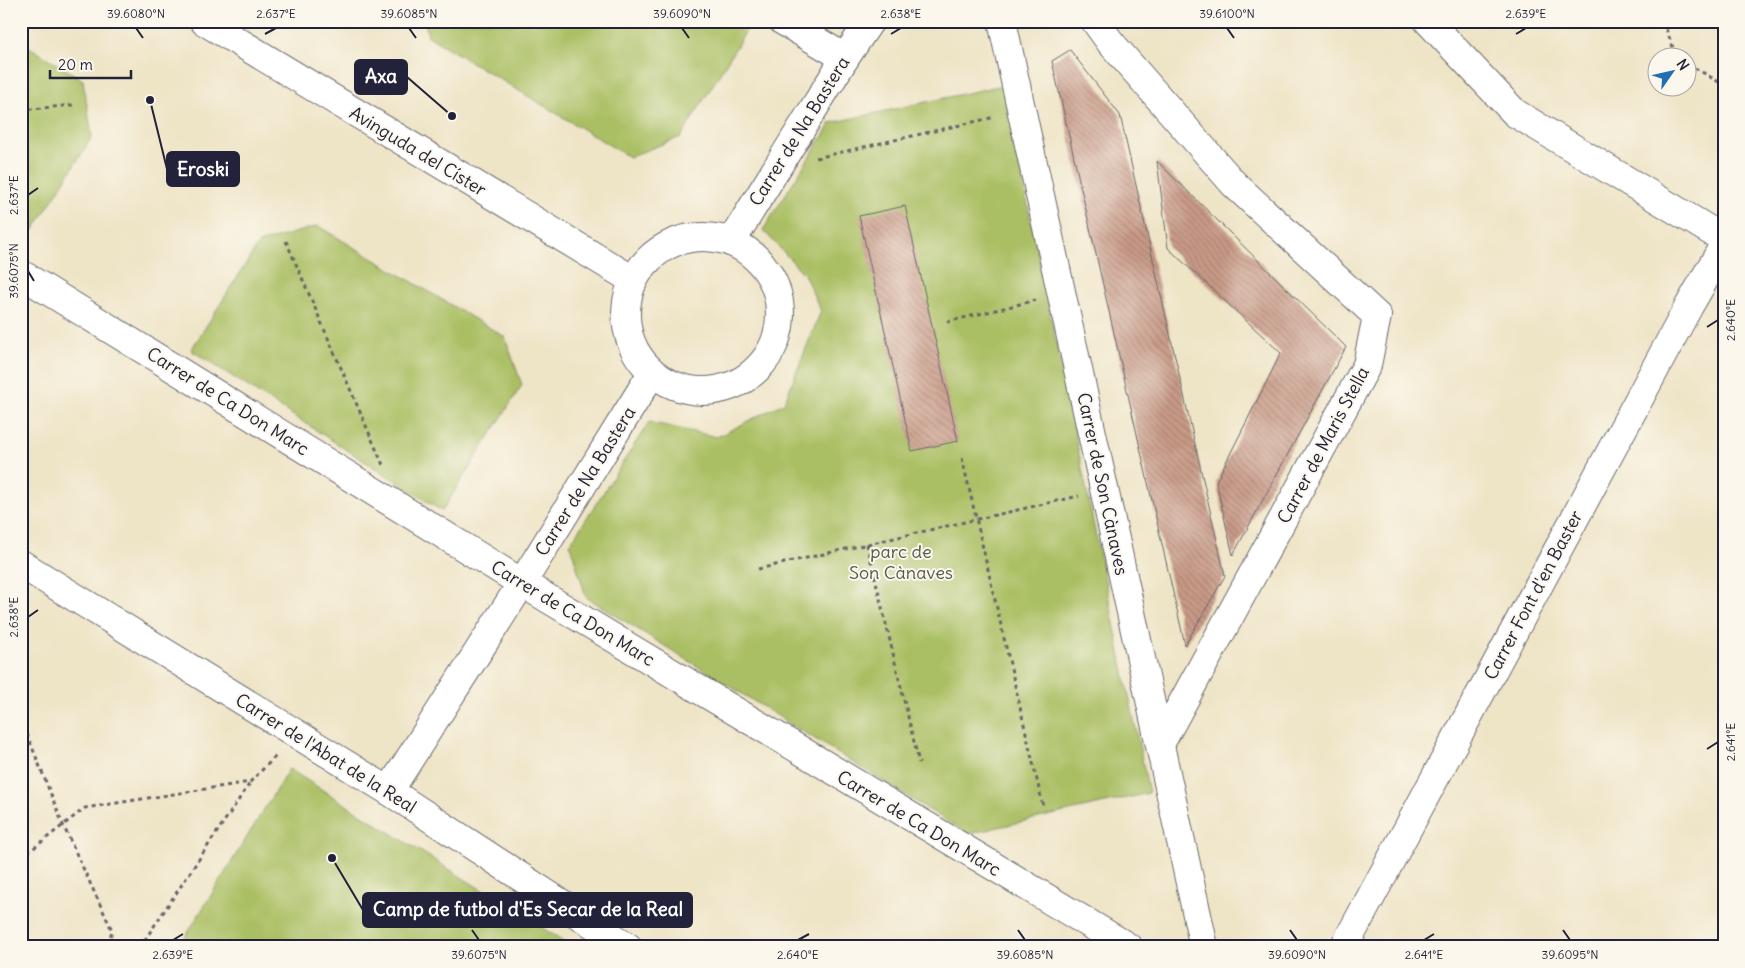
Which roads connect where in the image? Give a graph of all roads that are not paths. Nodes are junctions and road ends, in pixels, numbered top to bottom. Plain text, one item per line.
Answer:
1 (204, 21) edge
2 (783, 21) edge
3 (870, 21) edge
4 (1002, 21) edge
5 (1095, 21) edge
6 (1428, 21) edge
7 (844, 58) junction
8 (1721, 232) edge
9 (730, 242) junction
10 (21, 274) edge
11 (632, 280) junction
12 (652, 373) junction
13 (21, 564) edge
14 (522, 583) junction
15 (1160, 744) junction
16 (389, 791) junction
17 (628, 947) edge
18 (1128, 947) edge
19 (1204, 947) edge
20 (1344, 947) edge

1 - 11 street, Avinguda del Císter
2 - 7 street
3 - 7 street, Carrer de Na Bastera
4 - 15 street, Carrer de Son Cànaves
5 - 15 street, Carrer de Maris Stella
6 - 8 street
7 - 9 street, Carrer de Na Bastera
8 - 20 street, Carrer Font d'en Baster
9 - 11 street
9 - 12 street
10 - 14 street, Carrer de Ca Don Marc
11 - 12 street
12 - 14 street, Carrer de Na Bastera
13 - 16 street, Carrer de l'Abat de la Real
14 - 16 street, Carrer de Na Bastera
14 - 18 street, Carrer de Ca Don Marc
15 - 19 street, Carrer de Son Cànaves
16 - 17 street, Carrer de l'Abat de la Real

